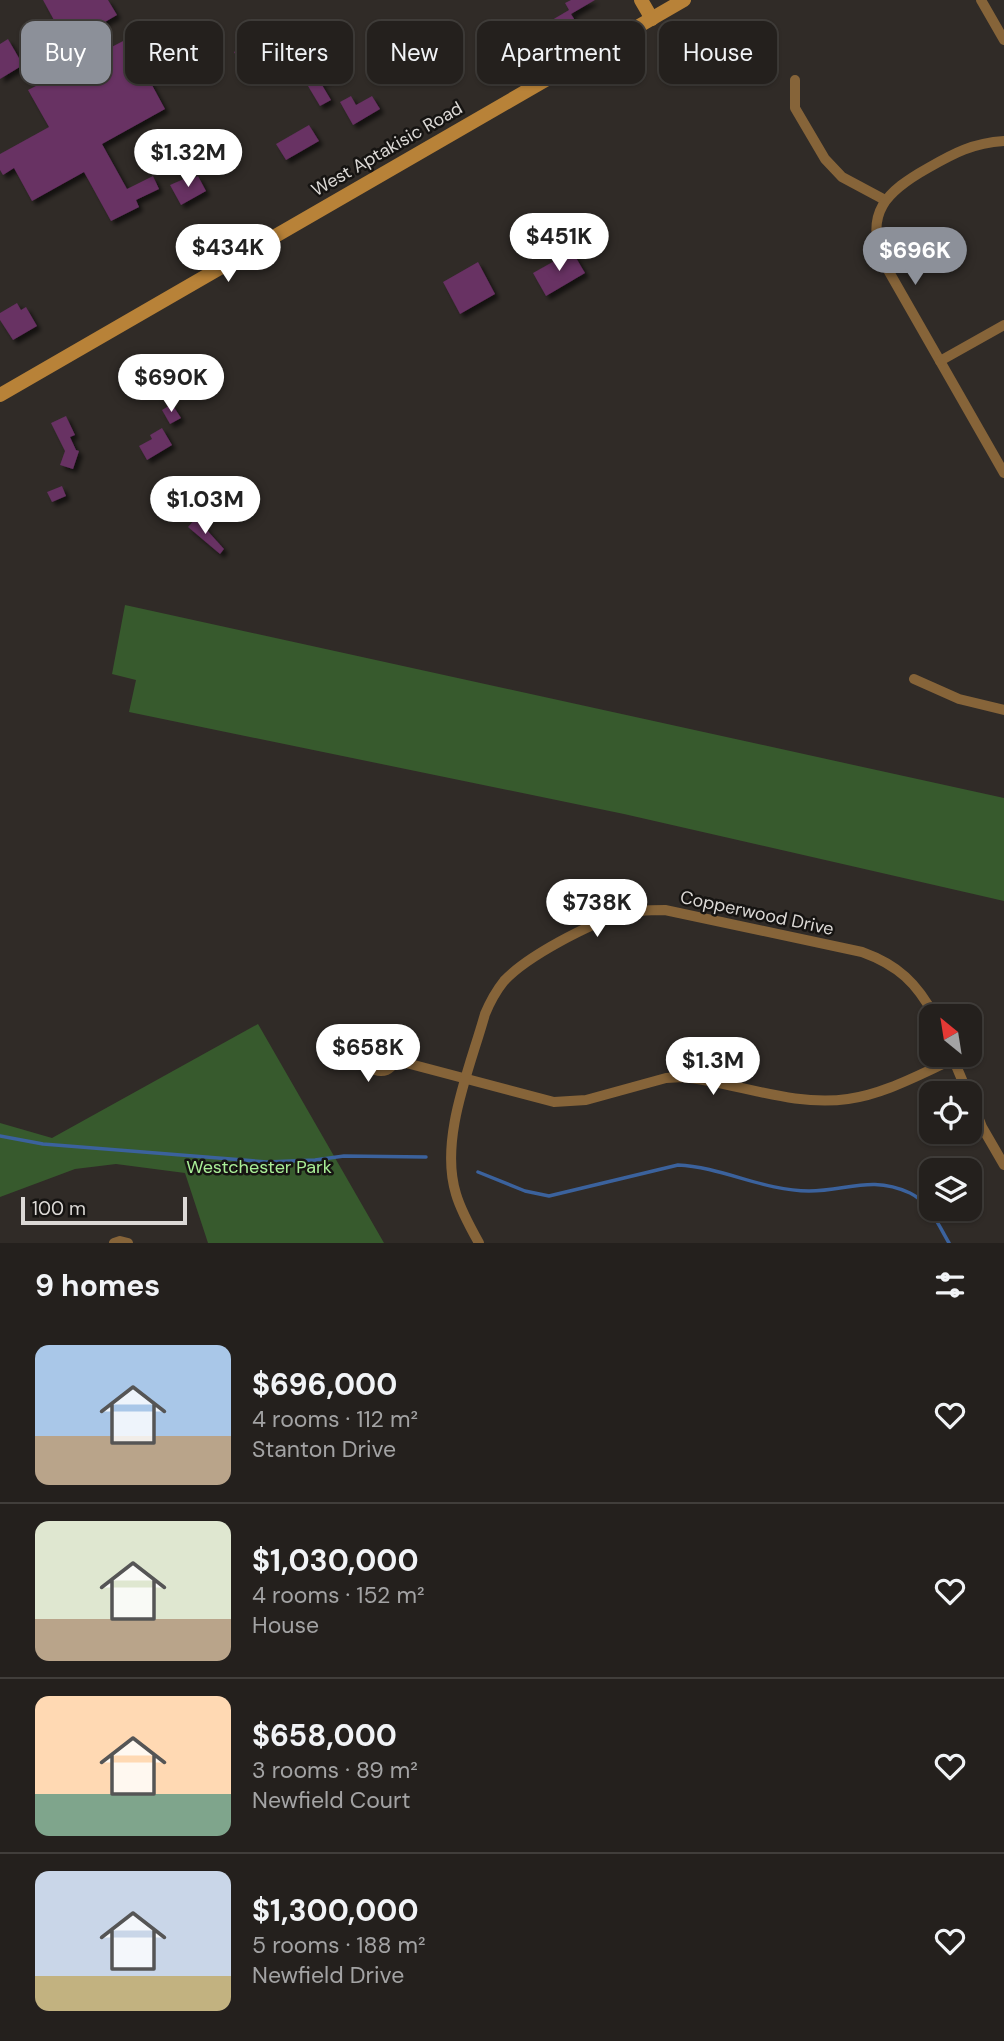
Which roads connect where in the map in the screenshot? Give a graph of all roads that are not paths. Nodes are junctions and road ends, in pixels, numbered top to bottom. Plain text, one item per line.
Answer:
1 (641, 0) edge
2 (684, 0) edge
3 (981, 0) edge
4 (652, 19) junction
5 (1004, 40) edge
6 (795, 80) dead end
7 (1004, 141) edge
8 (885, 200) junction
9 (1004, 325) edge
10 (940, 361) junction
11 (0, 395) edge
12 (1004, 473) edge
13 (914, 679) dead end
14 (1004, 710) edge
15 (927, 1004) edge
16 (395, 1060) dead end
17 (929, 1068) edge
18 (467, 1079) junction
19 (982, 1127) edge
20 (1004, 1165) edge
21 (114, 1243) edge
22 (128, 1243) edge
23 (478, 1243) edge

1 - 4 main road
2 - 4 main road, West Aptakisic Road
3 - 5 street
4 - 11 main road, West Aptakisic Road
6 - 8 street
7 - 8 street
8 - 10 street
9 - 10 street
10 - 12 street
13 - 14 street
15 - 18 street, Copperwood Drive
16 - 18 street
17 - 18 street
18 - 23 street, Copperwood Drive
19 - 20 street
21 - 22 street

